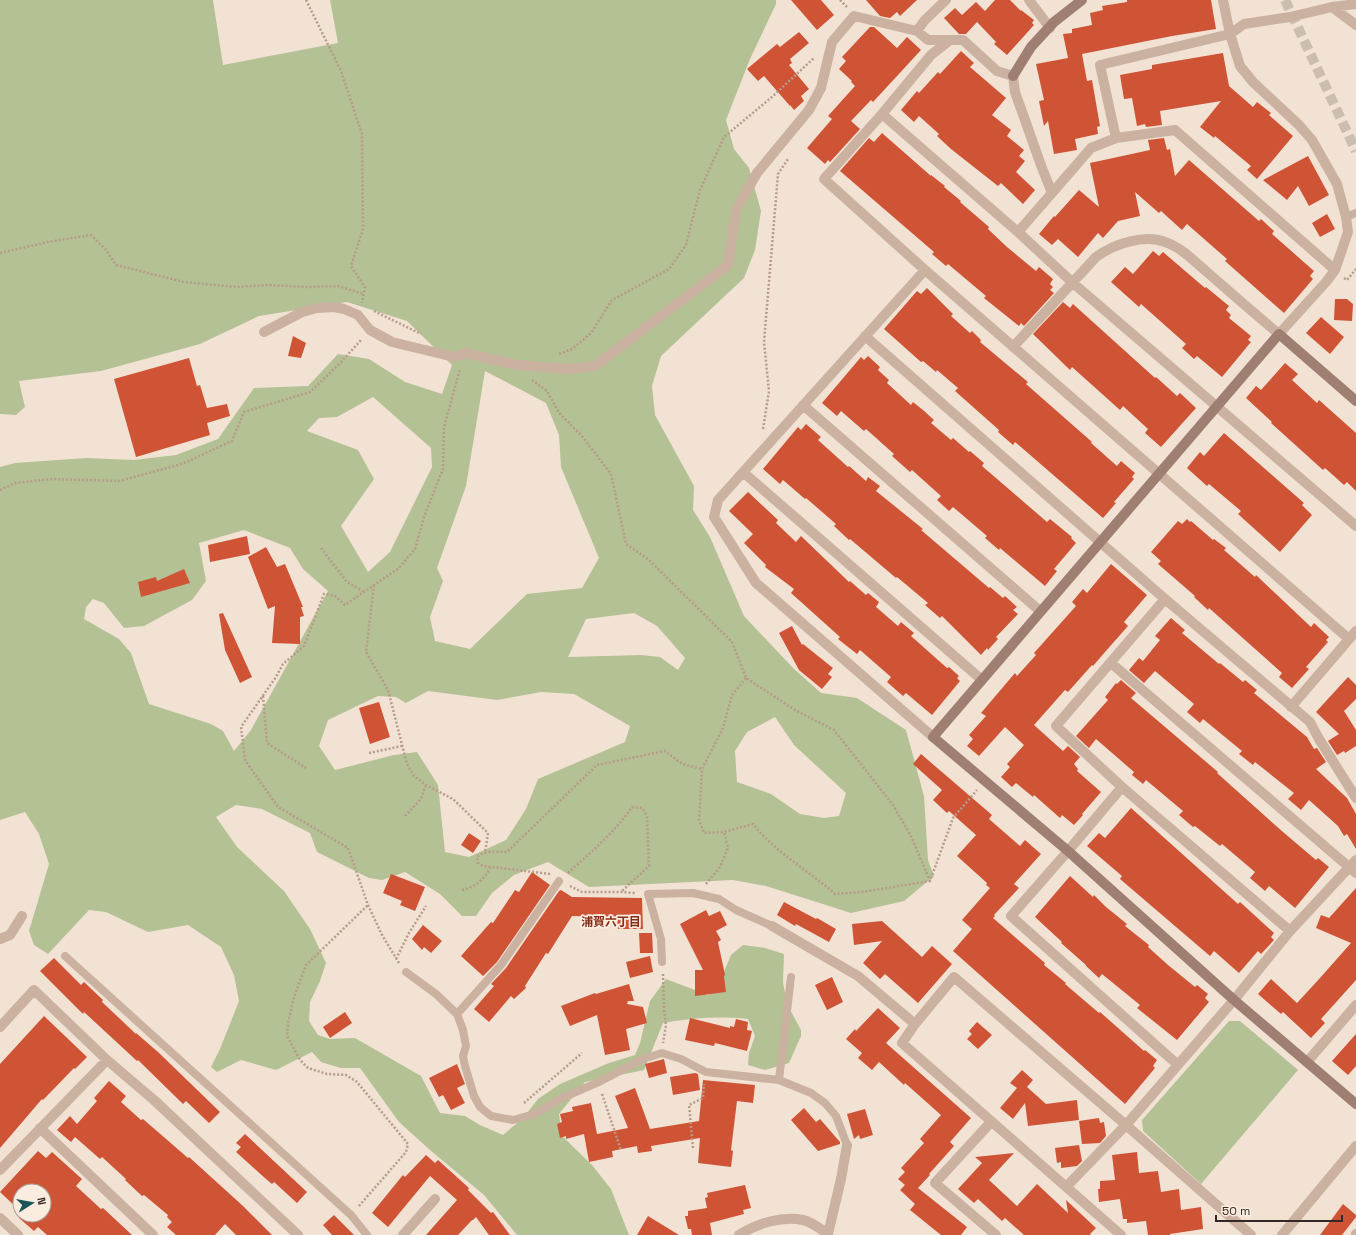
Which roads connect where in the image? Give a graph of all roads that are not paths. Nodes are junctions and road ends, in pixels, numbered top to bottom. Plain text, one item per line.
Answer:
1 (946, 0) edge
2 (1029, 0) edge
3 (1082, 0) edge
4 (1223, 0) edge
5 (1356, 4) edge
6 (1332, 7) junction
7 (1356, 25) edge
8 (1050, 28) junction
9 (917, 31) junction
10 (1230, 34) junction
11 (950, 40) junction
12 (1013, 76) junction
13 (882, 114) junction
14 (1116, 138) junction
15 (1052, 192) junction
16 (1356, 213) edge
17 (1346, 217) junction
18 (1018, 232) junction
19 (925, 270) junction
20 (1335, 270) junction
21 (1073, 283) junction
22 (264, 332) dead end
23 (1279, 334) junction
24 (865, 336) junction
25 (1013, 347) junction
26 (1356, 401) edge
27 (803, 405) junction
28 (1218, 406) junction
29 (743, 472) junction
30 (1160, 474) junction
31 (1356, 526) edge
32 (1101, 543) junction
33 (1165, 599) junction
34 (1040, 611) junction
35 (1352, 635) edge
36 (1111, 663) junction
37 (982, 680) junction
38 (1292, 707) junction
39 (933, 737) junction
40 (1122, 787) junction
41 (1356, 798) edge
42 (1068, 851) junction
43 (1354, 867) edge
44 (559, 881) road end
45 (22, 916) dead end
46 (772, 926) joint
47 (1290, 931) junction
48 (0, 939) edge
49 (65, 956) dead end
50 (662, 962) road end
51 (406, 972) road end
52 (791, 977) dead end
53 (1234, 1000) junction
54 (1356, 1005) edge
55 (457, 1014) junction
56 (914, 1024) junction
57 (0, 1028) edge
58 (107, 1060) junction
59 (1307, 1062) junction
60 (1178, 1065) junction
61 (779, 1080) junction
62 (1356, 1104) edge
63 (991, 1122) junction
64 (1126, 1125) junction
65 (40, 1128) junction
66 (847, 1145) joint
67 (1356, 1146) edge
68 (0, 1170) edge
69 (1066, 1187) junction
70 (435, 1199) dead end
71 (0, 1218) edge
72 (828, 1234) edge
73 (18, 1235) edge
74 (153, 1235) edge
75 (298, 1235) edge
76 (367, 1235) edge
77 (402, 1235) edge
78 (739, 1235) edge
79 (996, 1235) edge
80 (1121, 1235) edge
81 (1251, 1235) edge
82 (1282, 1235) edge

1 - 9 street
2 - 8 street
3 - 8 street
4 - 10 street
5 - 6 street
6 - 7 street
6 - 10 street
8 - 12 street
9 - 11 street
9 - 22 street
10 - 14 street
10 - 17 street
11 - 12 street
11 - 13 street
12 - 15 street
13 - 18 street
13 - 19 street
14 - 15 street
14 - 20 street
15 - 18 street
16 - 17 lane
17 - 20 street
18 - 21 street
19 - 24 street
19 - 25 street
20 - 23 street
21 - 23 street
21 - 25 street
21 - 28 street
23 - 26 street
23 - 28 street
24 - 27 street
24 - 32 street
25 - 30 street
27 - 29 street
27 - 34 street
28 - 30 street
28 - 31 street
29 - 37 street
29 - 39 street
30 - 32 street
30 - 35 street
32 - 33 street
32 - 34 street
33 - 36 street
33 - 38 street
34 - 37 street
35 - 38 street
36 - 40 street
36 - 43 street
37 - 39 street
38 - 41 street
39 - 42 street
40 - 42 street
40 - 47 street
42 - 53 street
42 - 60 street
43 - 47 street
44 - 55 lane
45 - 48 street
46 - 50 lane
46 - 56 street
47 - 53 street
49 - 76 lane
51 - 55 lane
52 - 61 lane
53 - 59 street
53 - 60 street
54 - 59 street
55 - 61 lane
56 - 63 street
56 - 64 street
57 - 58 street
58 - 65 street
58 - 75 street
59 - 62 street
60 - 64 street
61 - 66 lane
63 - 69 street
63 - 79 street
64 - 69 street
64 - 81 street
65 - 68 street
65 - 74 street
66 - 72 street
67 - 82 street
69 - 80 street
70 - 77 street
71 - 73 street
72 - 78 street

